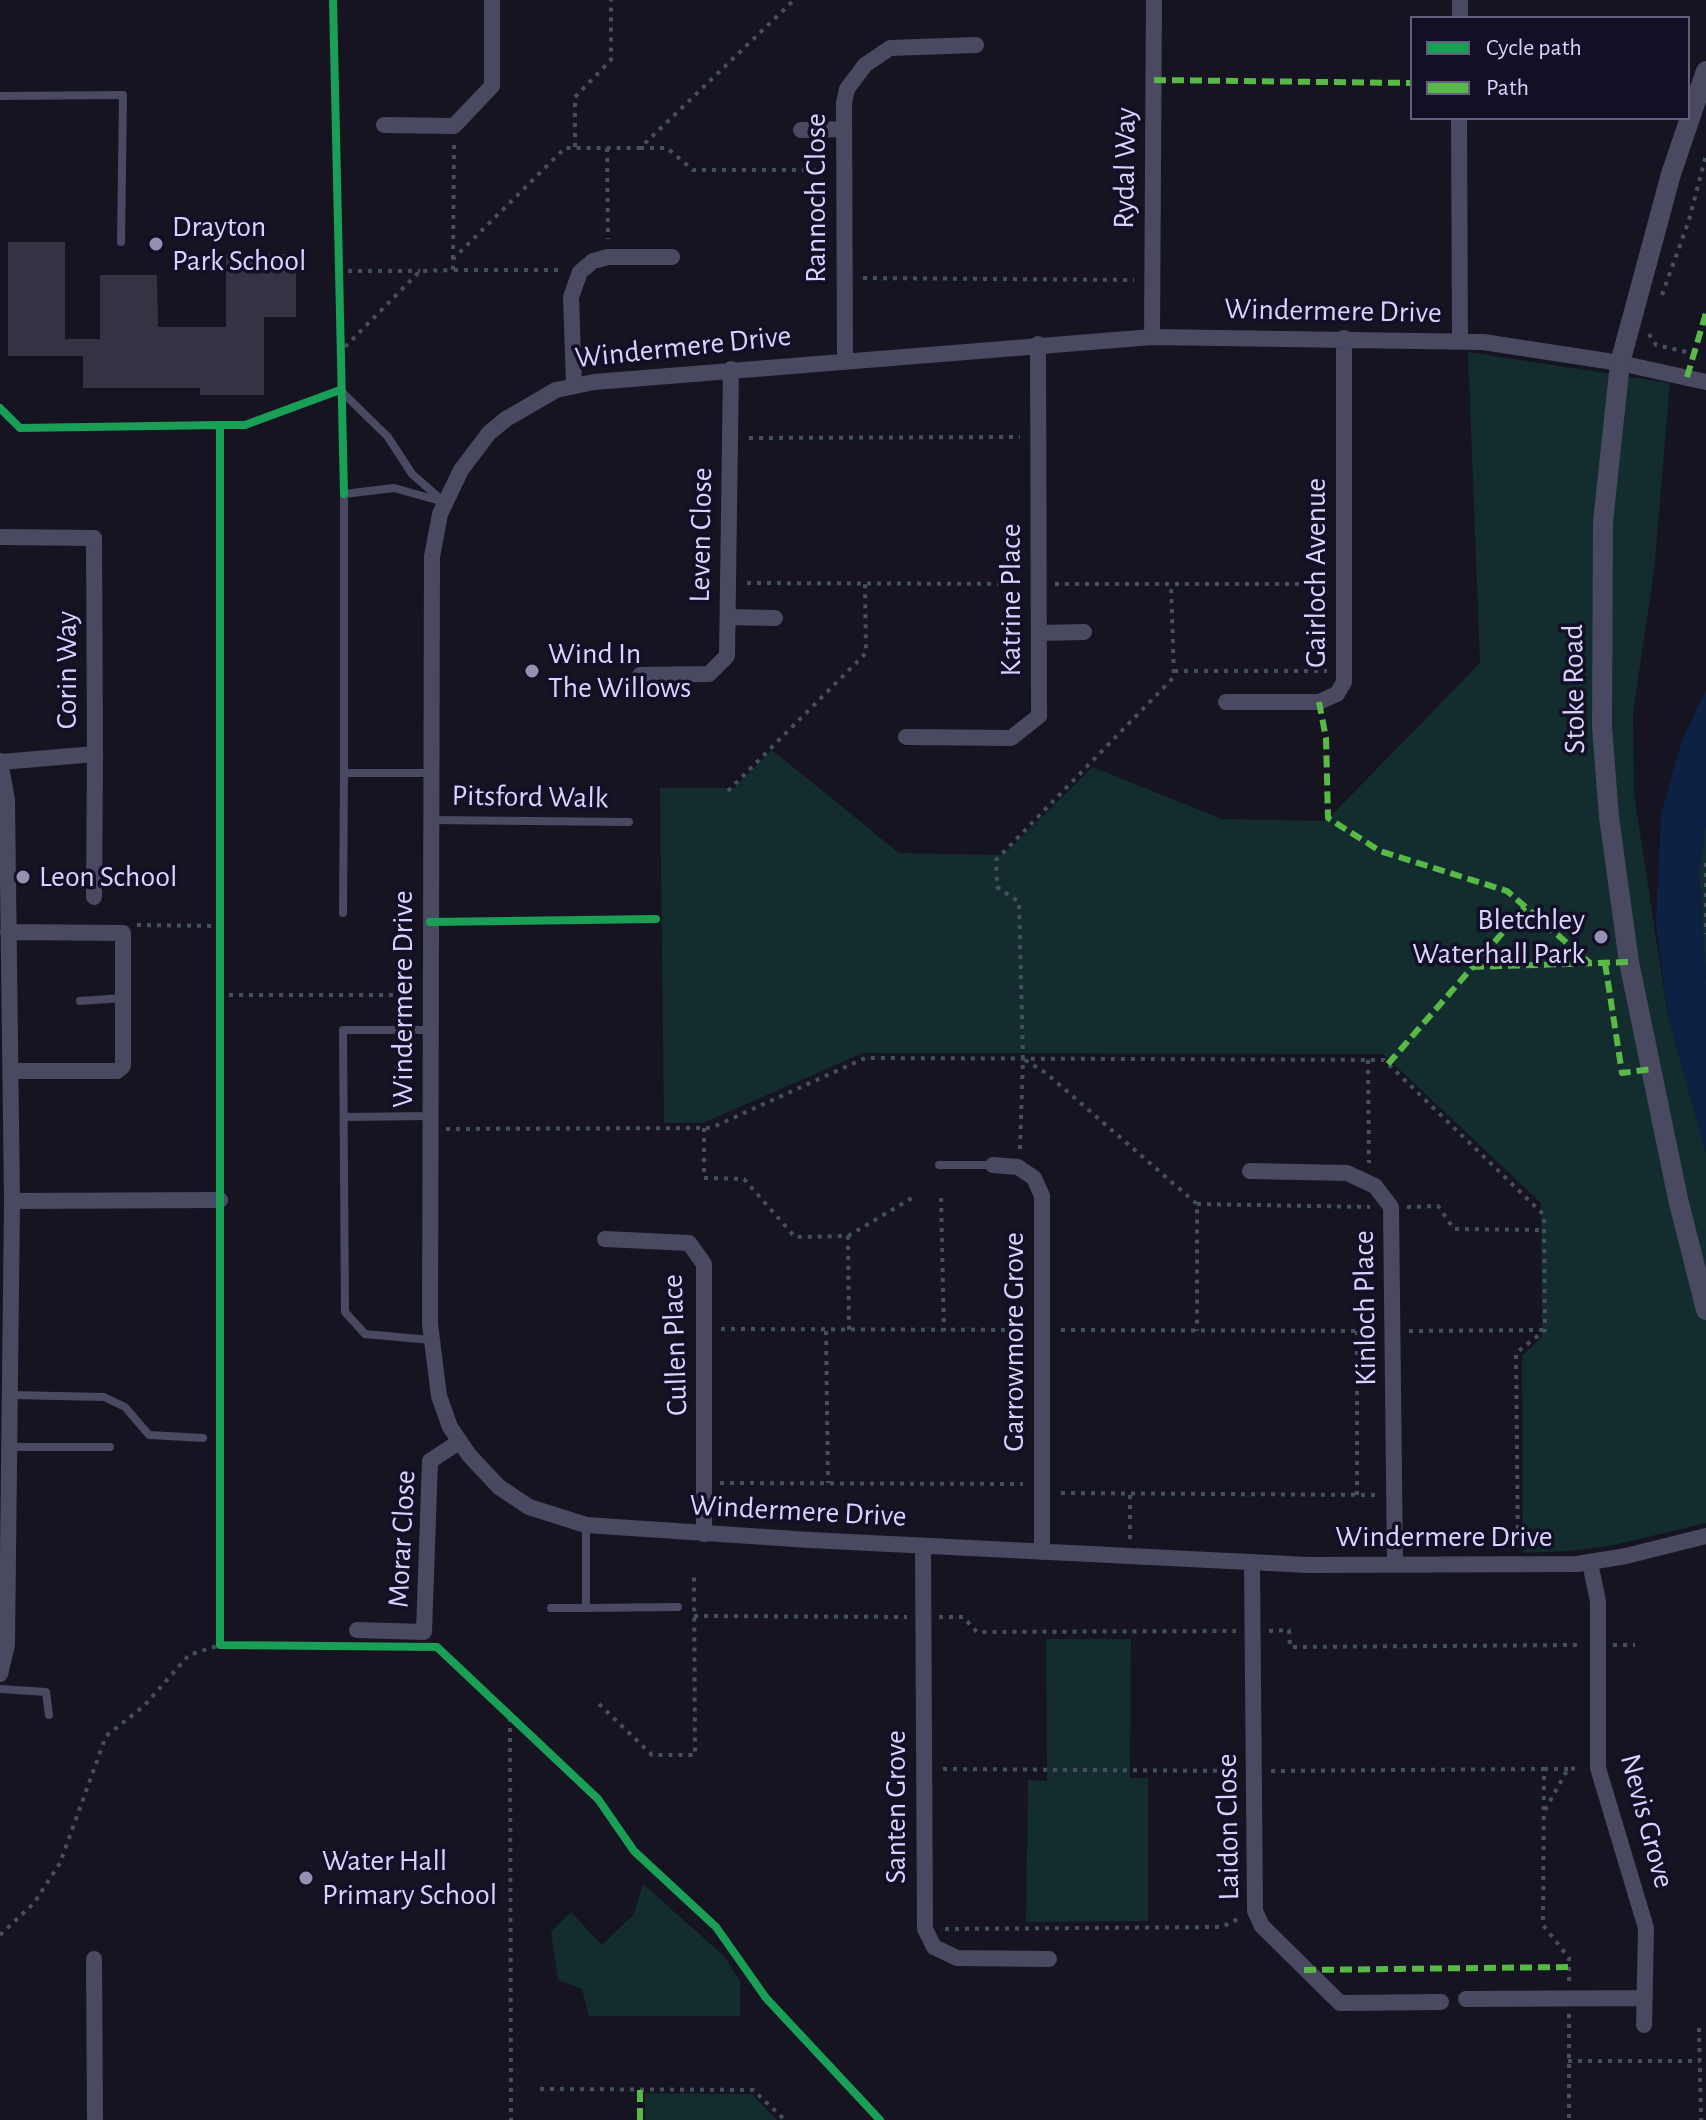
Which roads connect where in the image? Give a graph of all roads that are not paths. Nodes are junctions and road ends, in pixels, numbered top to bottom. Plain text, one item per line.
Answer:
1 (492, 0) edge
2 (1154, 0) edge
3 (976, 45) dead end
4 (1706, 71) edge
5 (0, 96) edge
6 (1690, 118) edge
7 (1459, 120) edge
8 (1689, 120) edge
9 (384, 125) dead end
10 (844, 129) junction
11 (801, 130) dead end
12 (121, 242) dead end
13 (672, 257) dead end
14 (1152, 337) junction
15 (1344, 338) junction
16 (1460, 341) junction
17 (1038, 344) junction
18 (845, 360) junction
19 (1620, 363) junction
20 (731, 369) junction
21 (1706, 382) edge
22 (574, 385) junction
23 (340, 390) road end
24 (444, 502) junction
25 (0, 537) edge
26 (728, 617) junction
27 (775, 618) dead end
28 (1084, 632) dead end
29 (1039, 633) junction
30 (640, 675) dead end
31 (1226, 702) dead end
32 (906, 737) dead end
33 (95, 754) junction
34 (0, 762) edge
35 (344, 773) junction
36 (430, 773) junction
37 (430, 820) junction
38 (629, 822) dead end
39 (94, 897) dead end
40 (343, 913) dead end
41 (8, 932) junction
42 (123, 998) junction
43 (80, 1001) dead end
44 (430, 1030) junction
45 (11, 1071) junction
46 (344, 1117) junction
47 (431, 1122) junction
48 (939, 1165) dead end
49 (993, 1165) joint
50 (6, 1171) edge
51 (1250, 1171) dead end
52 (220, 1200) dead end
53 (12, 1201) junction
54 (605, 1239) dead end
55 (1706, 1310) edge
56 (431, 1340) junction
57 (9, 1395) junction
58 (203, 1438) dead end
59 (459, 1442) junction
60 (9, 1447) junction
61 (110, 1447) dead end
62 (586, 1525) junction
63 (704, 1534) junction
64 (1706, 1536) edge
65 (923, 1547) junction
66 (1042, 1552) junction
67 (1590, 1563) junction
68 (1252, 1564) junction
69 (1395, 1565) junction
70 (678, 1607) dead end
71 (551, 1608) dead end
72 (586, 1608) junction
73 (357, 1630) dead end
74 (0, 1674) edge
75 (0, 1689) edge
76 (49, 1715) dead end
77 (94, 1959) dead end
78 (1049, 1959) dead end
79 (1645, 1998) junction
80 (1466, 1999) dead end
81 (1441, 2002) dead end
82 (1644, 2025) dead end
83 (95, 2120) edge

1 - 9 street
2 - 14 street, Rydal Way
3 - 10 street, Rannoch Close
4 - 6 street, Stoke Road
5 - 12 lane
7 - 16 street
8 - 19 street, Stoke Road
10 - 11 street
10 - 18 street, Rannoch Close
13 - 22 street
14 - 15 street, Windermere Drive
14 - 17 street, Windermere Drive
15 - 16 street, Windermere Drive
15 - 31 street, Gairloch Avenue
16 - 19 street, Windermere Drive
17 - 18 street, Windermere Drive
17 - 29 street, Katrine Place
18 - 20 street, Windermere Drive
19 - 21 street, Windermere Drive
19 - 55 street, Stoke Road
20 - 22 street, Windermere Drive
20 - 26 street, Leven Close
22 - 24 street, Windermere Drive
23 - 24 lane
24 - 35 lane
24 - 36 street, Windermere Drive
25 - 33 street, Corin Way
26 - 27 street
26 - 30 street, Leven Close
28 - 29 street
29 - 32 street, Katrine Place
33 - 34 street, Corin Way
33 - 39 street
34 - 41 street
35 - 36 lane
35 - 40 lane
36 - 37 street, Windermere Drive
37 - 38 lane, Pitsford Walk
37 - 44 street, Windermere Drive
41 - 42 street
41 - 45 street
42 - 43 lane
42 - 45 street
44 - 46 lane
44 - 47 street, Windermere Drive
45 - 50 street
46 - 47 lane
46 - 56 lane
47 - 56 street, Windermere Drive
48 - 49 lane
49 - 66 street, Garrowmore Grove
50 - 53 street
51 - 69 street, Kinloch Place
52 - 53 street
53 - 57 street
54 - 63 street, Cullen Place
56 - 59 street, Windermere Drive
57 - 58 lane
57 - 60 street
59 - 62 street, Windermere Drive
59 - 73 street, Morar Close
60 - 61 lane
60 - 74 street
62 - 63 street, Windermere Drive
62 - 72 lane
63 - 65 street, Windermere Drive
64 - 67 street, Windermere Drive
65 - 66 street, Windermere Drive
65 - 78 street, Santen Grove
66 - 68 street, Windermere Drive
67 - 69 street, Windermere Drive
67 - 79 street, Nevis Grove
68 - 69 street, Windermere Drive
68 - 81 street, Laidon Close
70 - 72 lane
71 - 72 lane
75 - 76 lane
77 - 83 street
79 - 80 street
79 - 82 street, Nevis Grove

